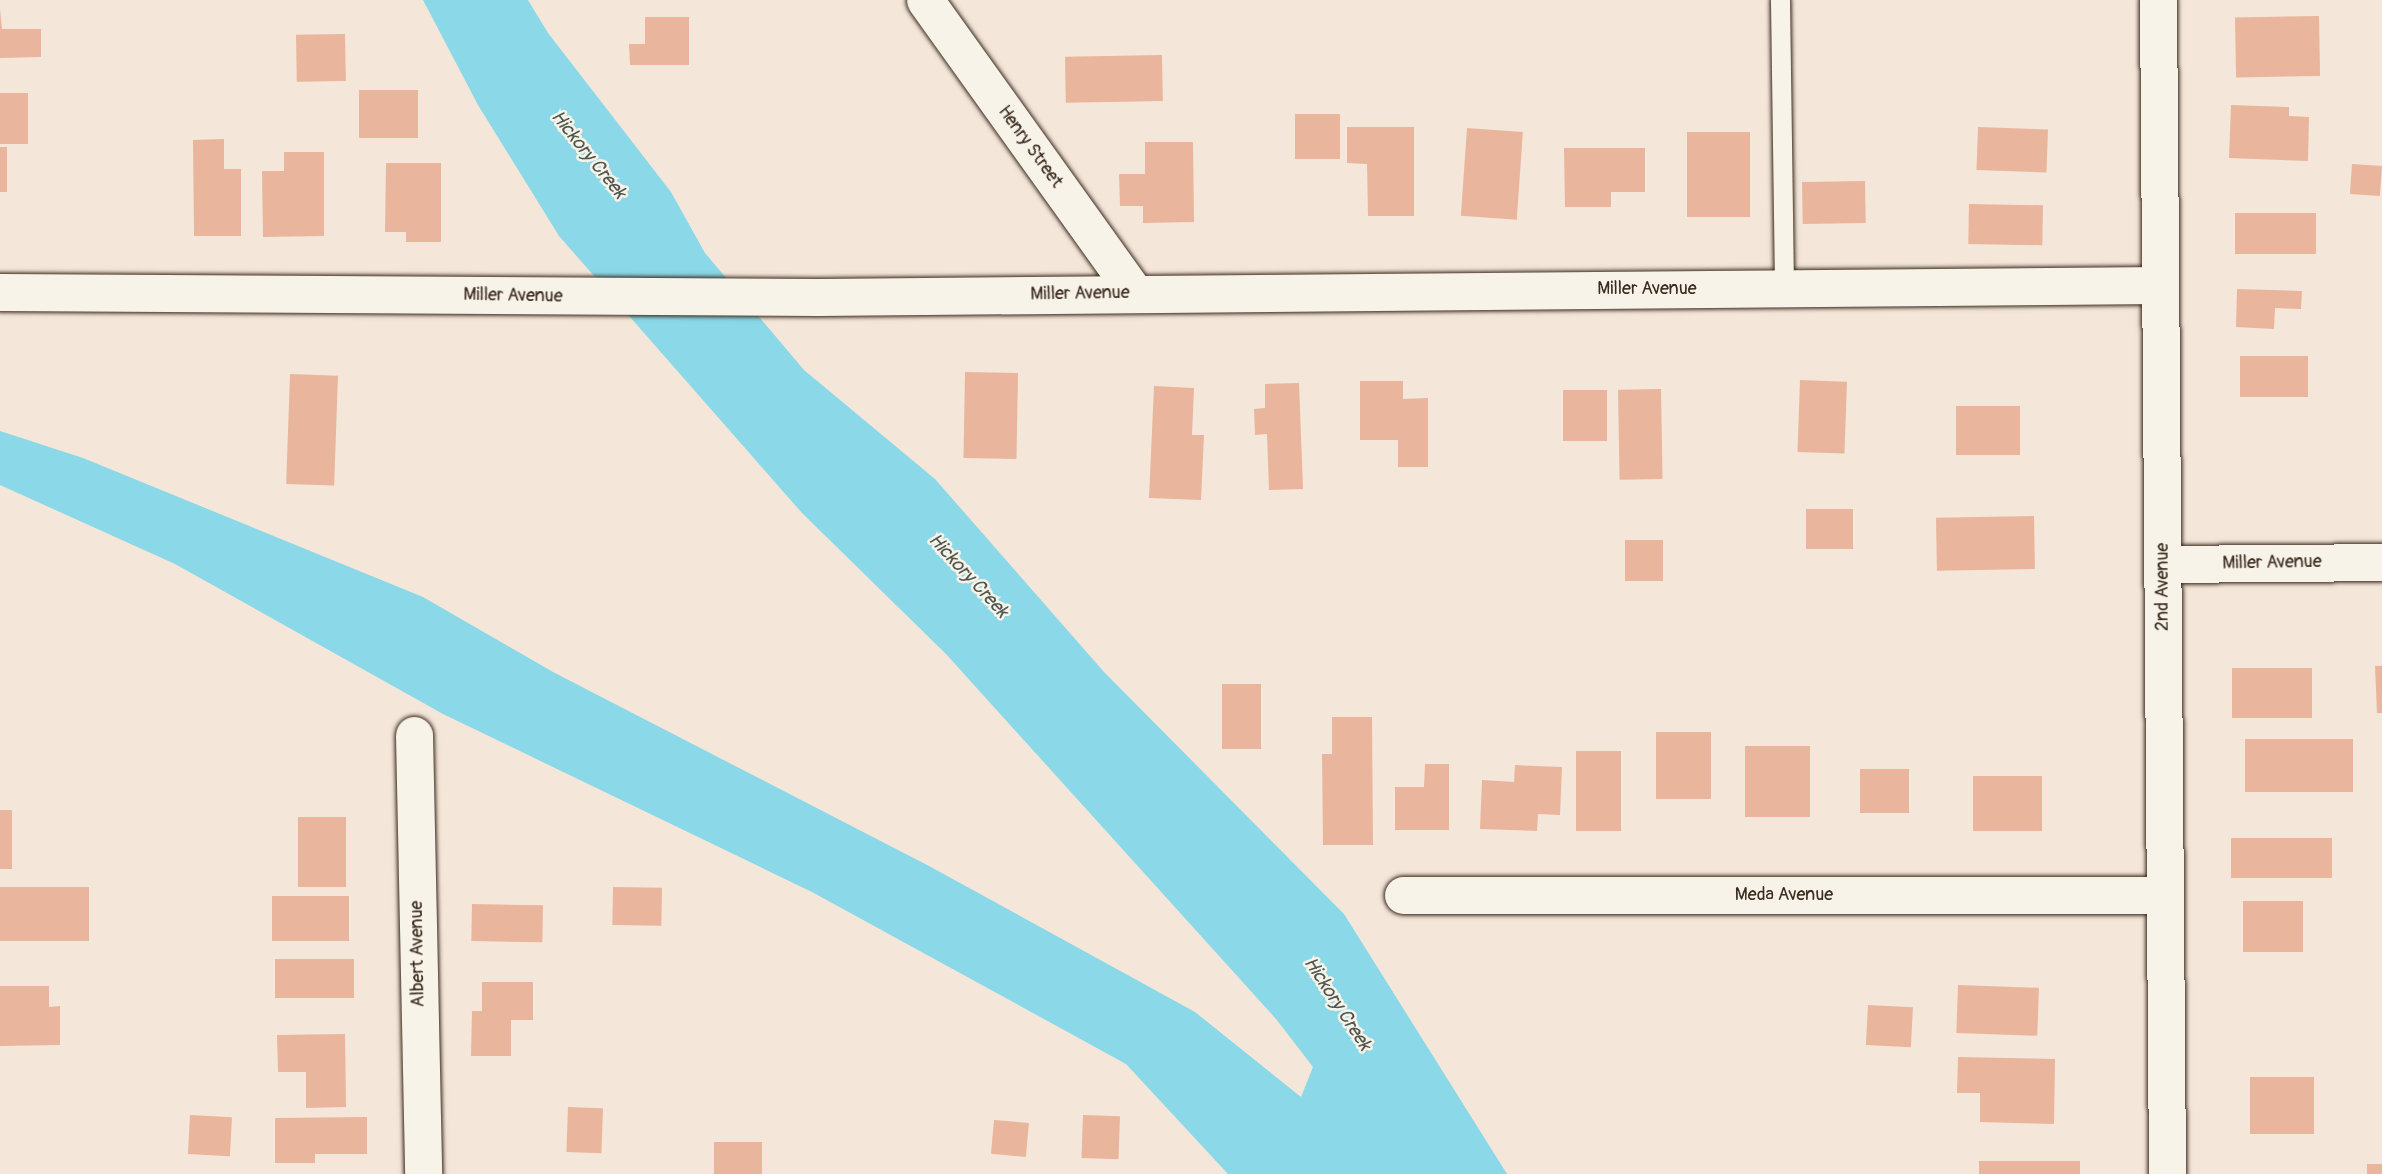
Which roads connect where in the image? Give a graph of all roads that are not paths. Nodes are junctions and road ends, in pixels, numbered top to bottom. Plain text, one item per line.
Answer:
1 (925, 0) edge
2 (1780, 0) edge
3 (2158, 0) edge
4 (2160, 285) junction
5 (1784, 288) junction
6 (0, 292) edge
7 (1135, 293) junction
8 (2382, 562) edge
9 (2162, 564) junction
10 (414, 735) dead end
11 (1403, 895) dead end
12 (2165, 895) junction
13 (423, 1174) edge
14 (2167, 1174) edge

1 - 7 street, Henry Street
2 - 5 lane
3 - 4 street, 2nd Avenue
4 - 5 street, Miller Avenue
4 - 9 street, 2nd Avenue
5 - 7 street, Miller Avenue
6 - 7 street, Miller Avenue
8 - 9 street, Miller Avenue
9 - 12 street, 2nd Avenue
10 - 13 street, Albert Avenue
11 - 12 street, Meda Avenue
12 - 14 street, 2nd Avenue

